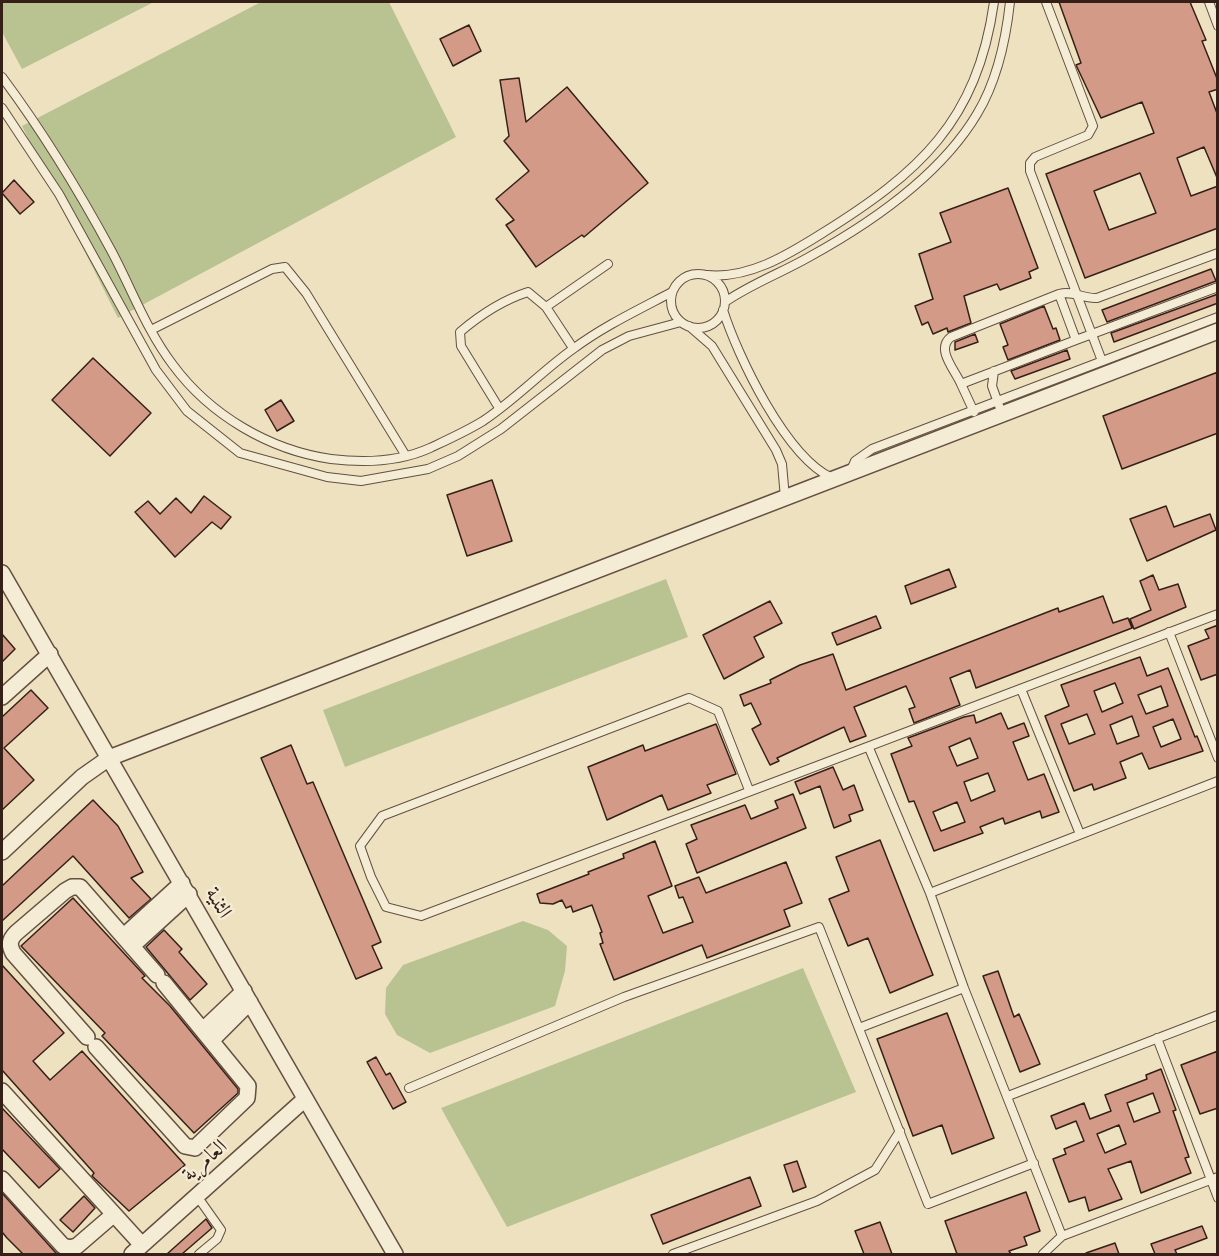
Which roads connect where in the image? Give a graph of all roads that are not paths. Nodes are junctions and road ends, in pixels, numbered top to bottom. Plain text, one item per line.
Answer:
1 (994, 2) edge
2 (1010, 2) edge
3 (1046, 2) edge
4 (1209, 2) edge
5 (1217, 24) edge
6 (2, 77) edge
7 (2, 108) edge
8 (1218, 254) edge
9 (608, 264) dead end
10 (707, 275) junction
11 (1218, 287) edge
12 (672, 292) junction
13 (1059, 294) junction
14 (1077, 294) junction
15 (724, 306) junction
16 (546, 307) junction
17 (1218, 317) edge
18 (685, 324) junction
19 (151, 330) junction
20 (1218, 331) edge
21 (1092, 335) junction
22 (1076, 340) junction
23 (573, 348) junction
24 (1102, 361) junction
25 (994, 371) junction
26 (961, 384) junction
27 (999, 407) junction
28 (499, 408) junction
29 (976, 416) junction
30 (406, 456) junction
31 (833, 479) junction
32 (785, 498) junction
33 (2, 573) edge
34 (1218, 614) edge
35 (1169, 633) junction
36 (50, 654) junction
37 (1021, 689) junction
38 (2, 698) edge
39 (869, 748) junction
40 (109, 758) junction
41 (1218, 758) edge
42 (1218, 781) edge
43 (749, 790) junction
44 (1080, 834) junction
45 (2, 852) edge
46 (186, 888) junction
47 (930, 893) junction
48 (128, 941) junction
49 (964, 988) junction
50 (247, 997) junction
51 (1218, 1016) edge
52 (859, 1028) junction
53 (208, 1035) junction
54 (1157, 1038) junction
55 (409, 1088) dead end
56 (2, 1091) edge
57 (1008, 1096) junction
58 (305, 1099) junction
59 (900, 1131) junction
60 (1034, 1163) junction
61 (1214, 1178) edge
62 (2, 1179) edge
63 (197, 1196) junction
64 (1218, 1198) edge
65 (113, 1215) junction
66 (1062, 1236) junction
67 (137, 1250) edge
68 (199, 1254) edge
69 (395, 1254) edge
70 (673, 1254) edge
71 (1043, 1254) edge

1 - 10 lane
2 - 15 lane
3 - 14 lane
4 - 5 lane
6 - 19 lane
7 - 18 lane
8 - 14 lane
9 - 16 lane
10 - 12 lane
10 - 15 lane
11 - 21 lane
12 - 18 lane
12 - 23 lane
13 - 14 lane
13 - 22 lane
13 - 26 lane
14 - 21 lane
15 - 18 lane
15 - 31 lane
16 - 23 lane
16 - 28 lane
17 - 24 lane
18 - 32 lane
19 - 30 lane
19 - 30 lane
20 - 27 street
21 - 22 lane
21 - 24 lane
22 - 25 lane
23 - 28 lane
24 - 27 lane
25 - 26 lane
25 - 27 lane
26 - 29 lane
27 - 29 street
28 - 30 lane
29 - 31 street
31 - 32 street
32 - 40 street
33 - 36 street, الثنية
34 - 35 lane
35 - 37 lane
35 - 41 lane
36 - 38 street
36 - 40 street, الثنية
37 - 39 lane
37 - 44 lane
39 - 43 lane
39 - 47 lane
40 - 45 street
40 - 46 street, الثنية
42 - 44 lane
43 - 43 lane
44 - 47 lane
46 - 48 street
46 - 50 street, الثنية
47 - 49 lane
48 - 53 street
48 - 53 street
49 - 52 lane
49 - 57 lane
50 - 53 street
50 - 58 street, الثنية
51 - 54 lane
52 - 55 lane
52 - 59 lane
54 - 57 lane
54 - 61 lane
56 - 65 street
57 - 60 lane
58 - 63 street, العامرية
58 - 69 street, الثنية
59 - 60 lane
59 - 70 lane
60 - 66 lane
61 - 64 lane
61 - 66 lane
62 - 65 street
63 - 67 street, العامرية
63 - 68 lane
65 - 67 street
66 - 71 lane

